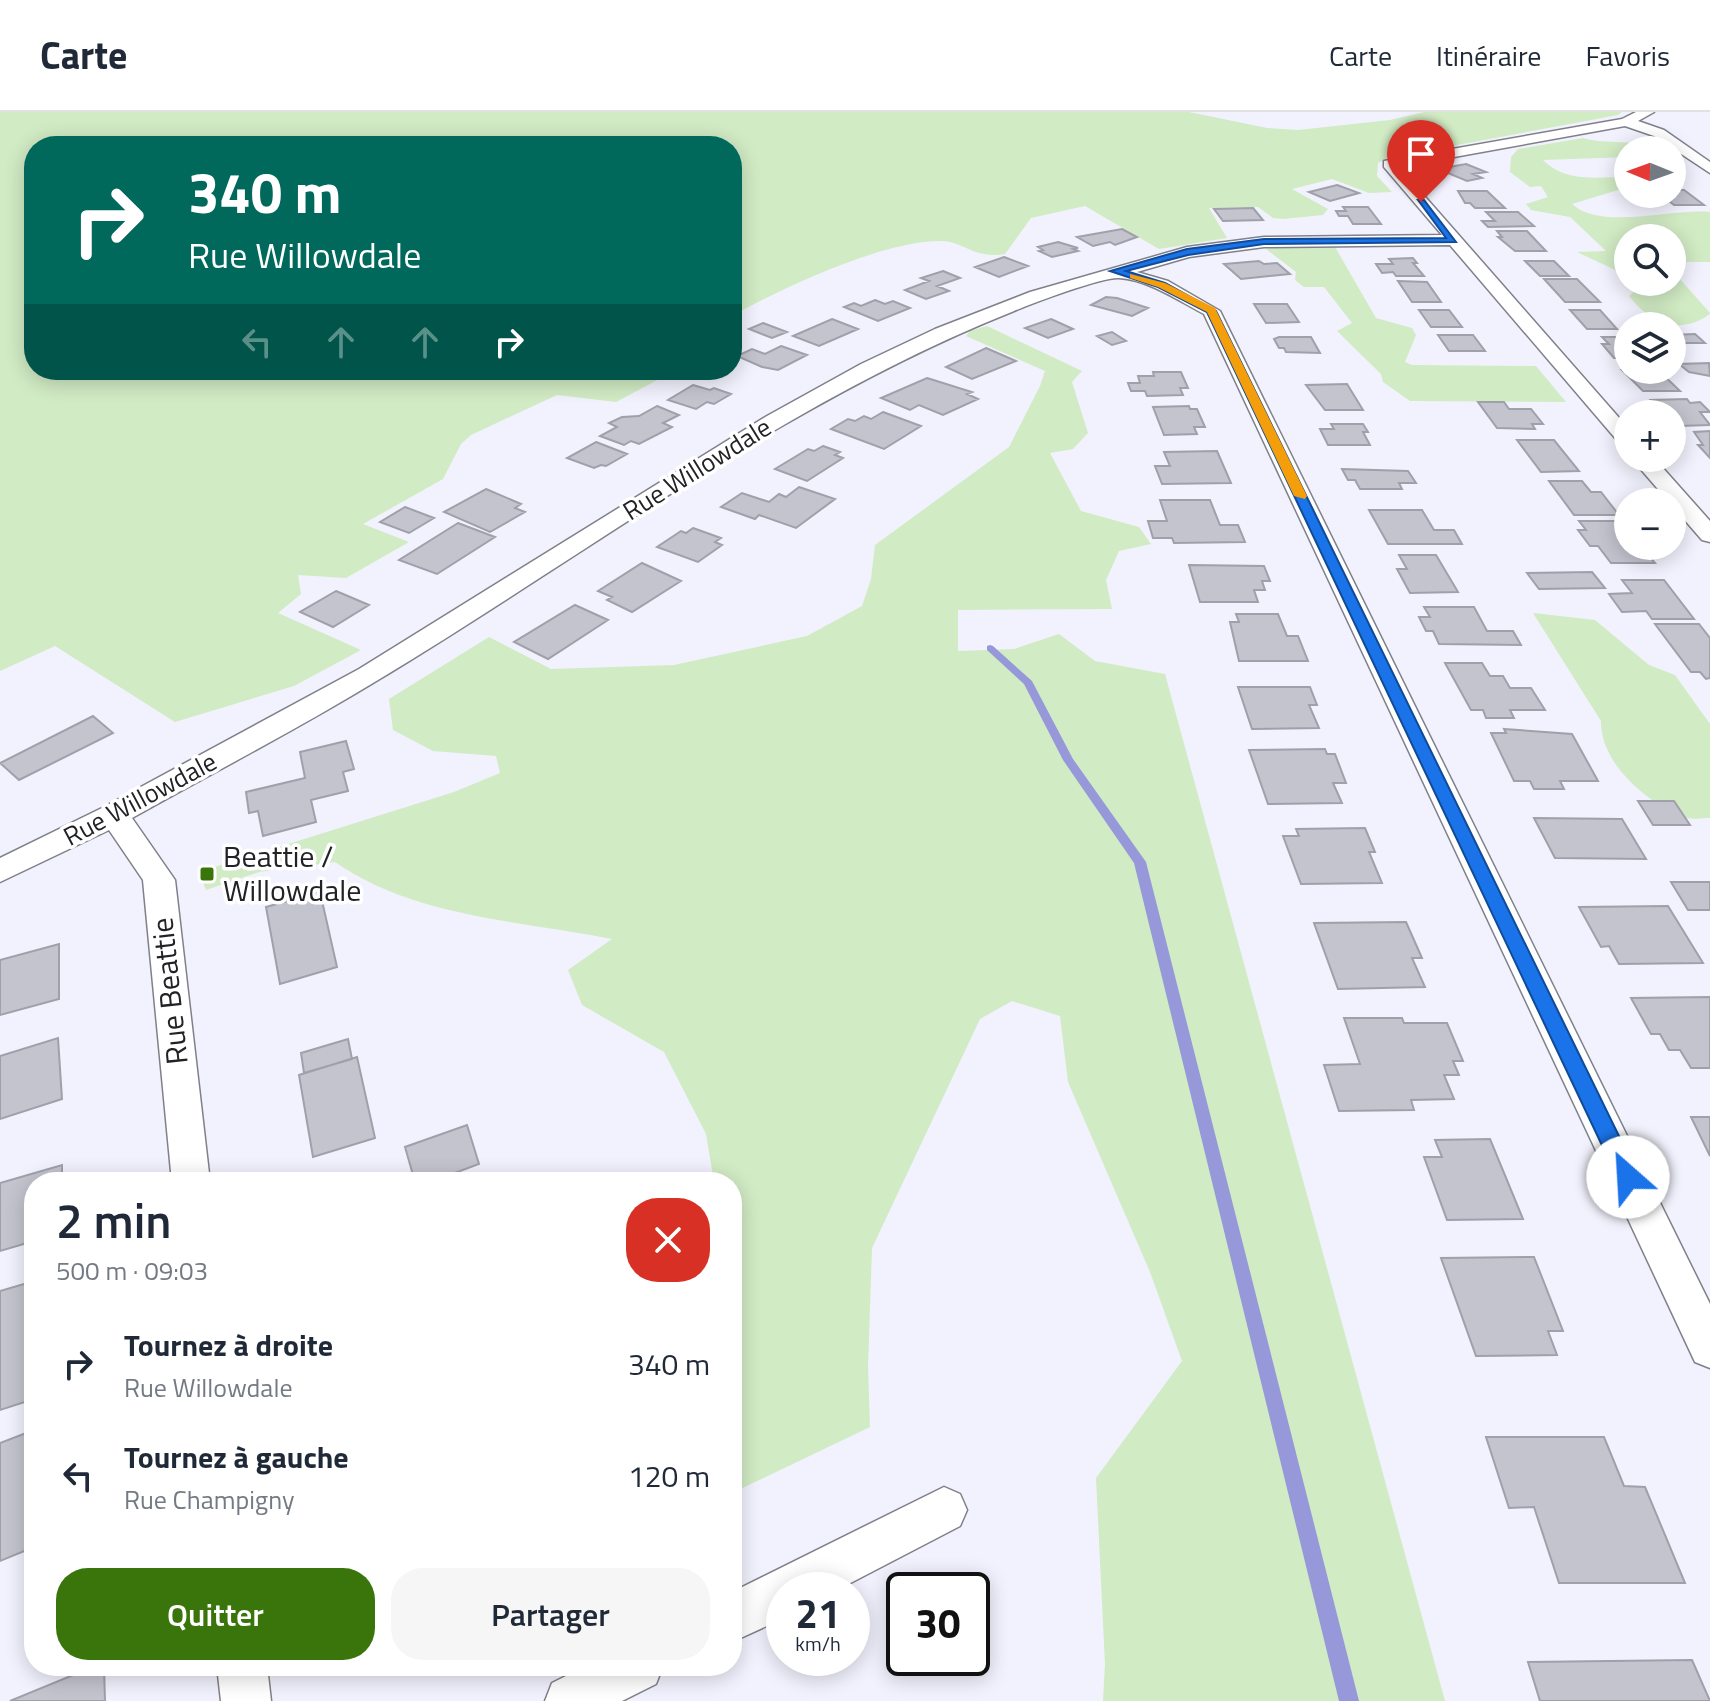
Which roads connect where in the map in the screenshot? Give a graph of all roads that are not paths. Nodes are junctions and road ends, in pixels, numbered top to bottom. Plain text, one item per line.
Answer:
1 (1647, 112) edge
2 (1626, 122) junction
3 (1710, 169) edge
4 (1453, 240) junction
5 (1115, 271) junction
6 (1614, 425) edge
7 (1654, 472) edge
8 (1710, 535) edge
9 (113, 815) junction
10 (0, 871) edge
11 (190, 1172) edge
12 (1710, 1348) edge
13 (944, 1510) dead end
14 (823, 1572) edge
15 (766, 1601) edge
16 (742, 1613) edge
17 (243, 1676) edge
18 (619, 1676) edge
19 (246, 1701) edge
20 (570, 1701) edge

1 - 2 street
2 - 3 street
2 - 4 street
4 - 5 street, Rue Willowdale
4 - 6 street
5 - 9 street, Rue Willowdale
5 - 12 street
7 - 8 street
9 - 10 street, Rue Willowdale
9 - 11 street, Rue Beattie
13 - 14 street
15 - 16 street
17 - 19 street
18 - 20 street

